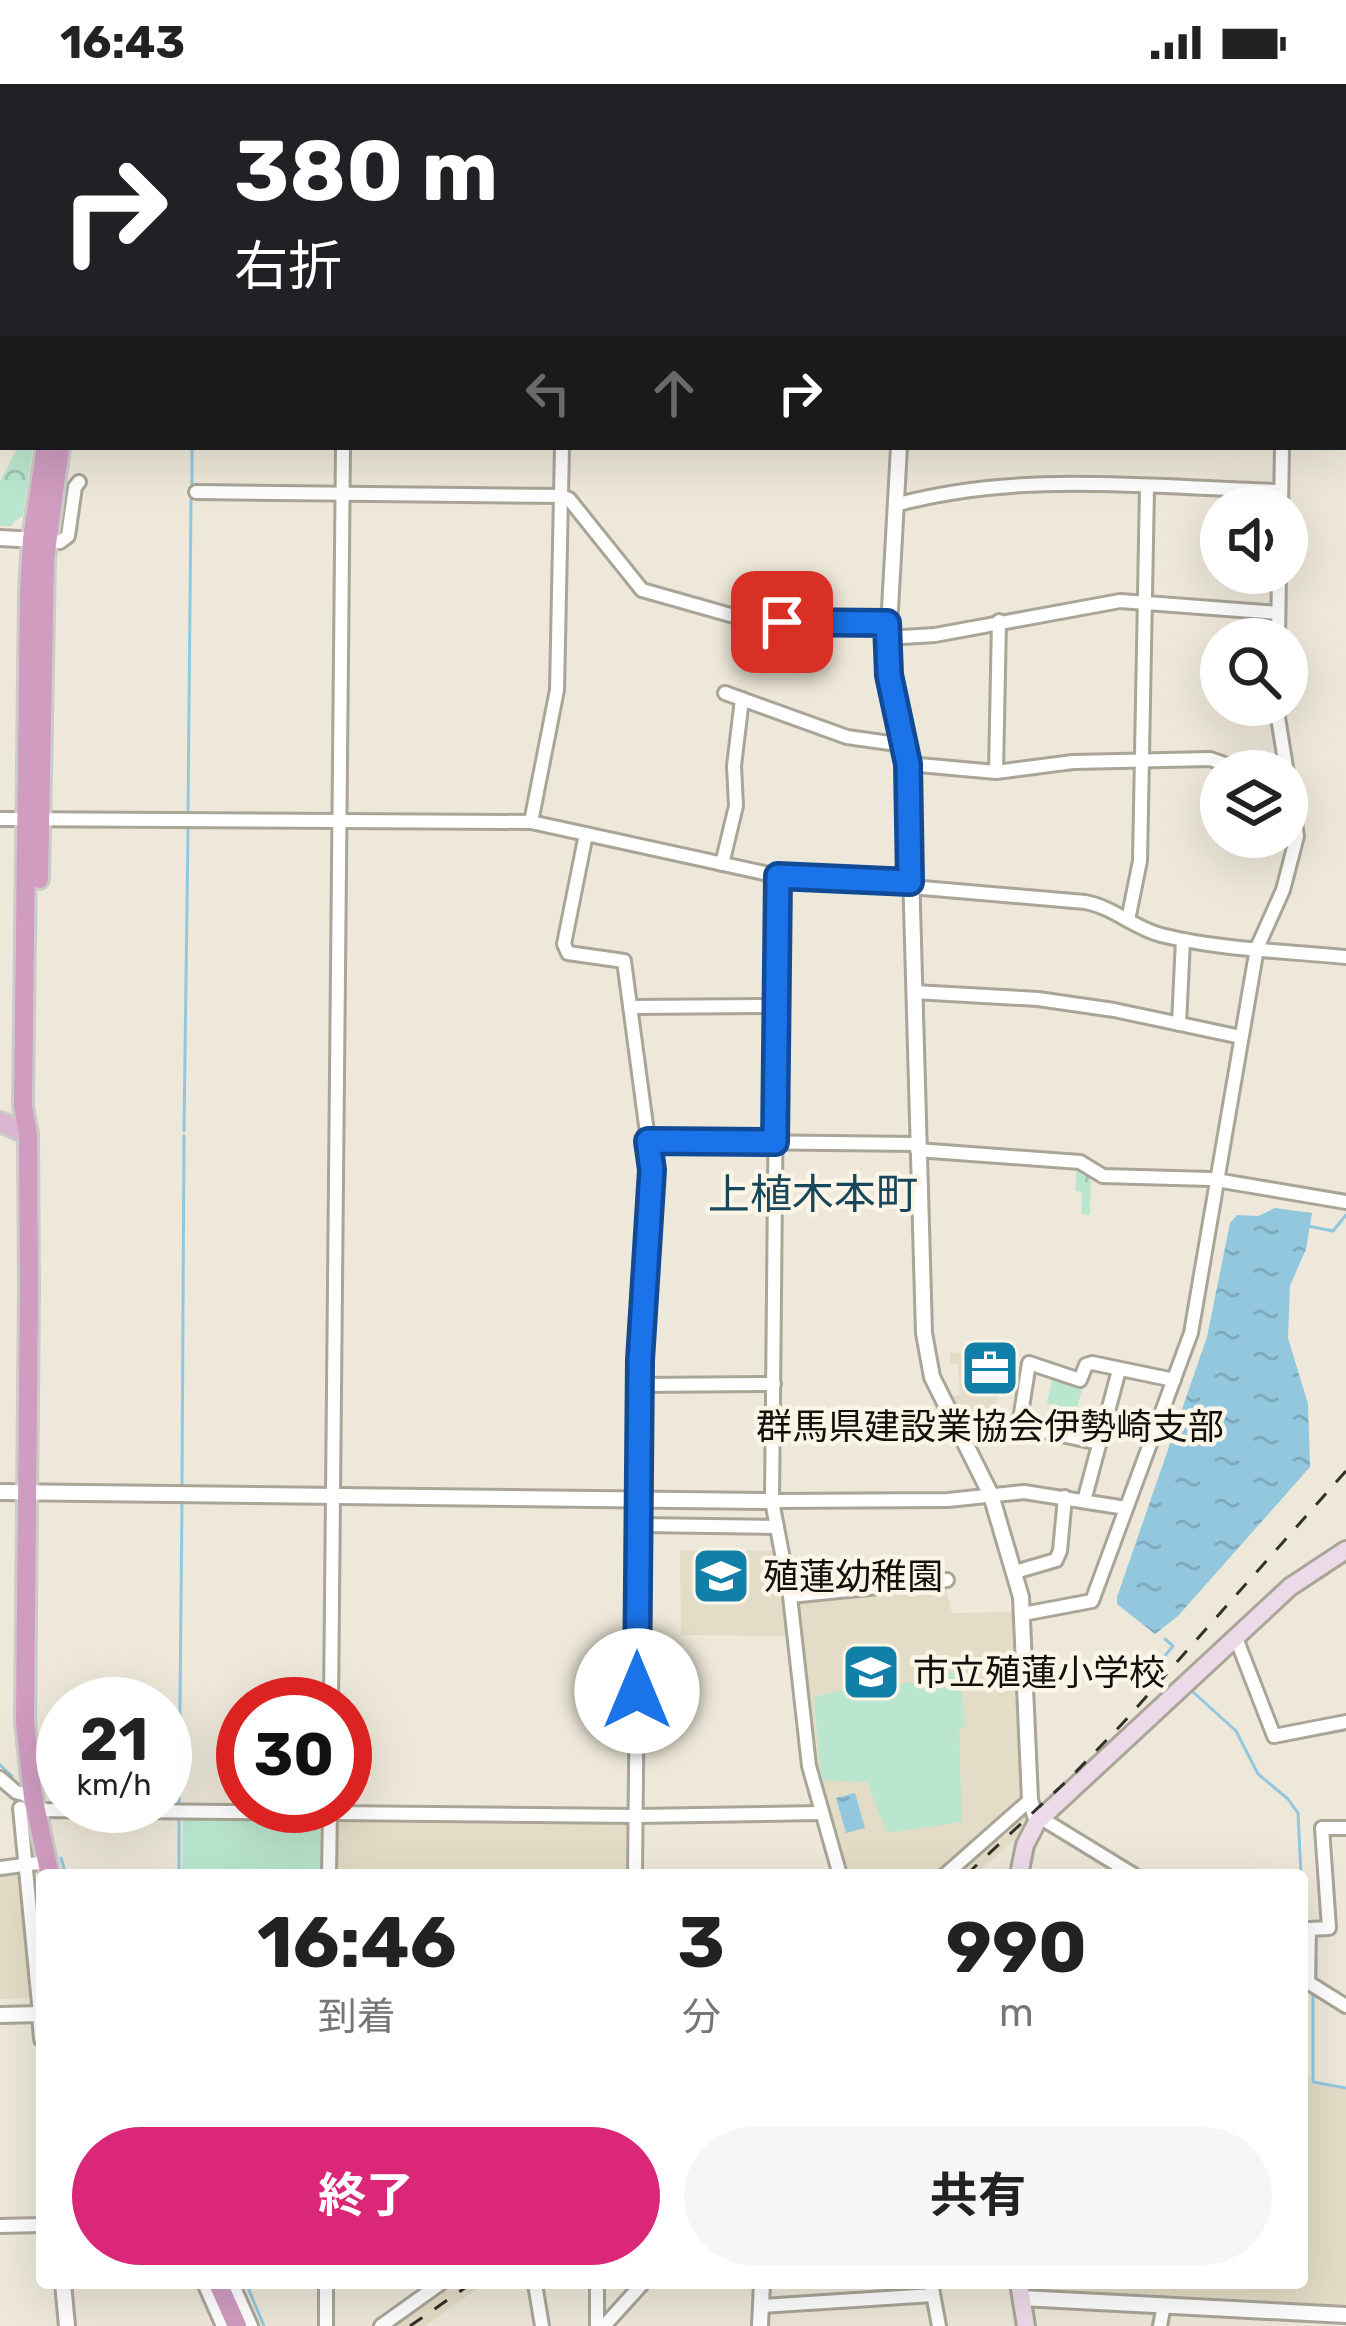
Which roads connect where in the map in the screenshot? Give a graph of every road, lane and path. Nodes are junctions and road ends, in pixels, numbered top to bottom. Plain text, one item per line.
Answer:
1 (46, 450) edge
2 (59, 450) edge
3 (344, 450) edge
4 (562, 450) edge
5 (899, 450) edge
6 (1282, 450) edge
7 (80, 482) dead end
8 (1281, 486) edge
9 (1147, 488) junction
10 (1200, 489) edge
11 (196, 492) dead end
12 (343, 493) junction
13 (562, 496) junction
14 (895, 505) junction
15 (0, 538) edge
16 (39, 540) junction
17 (1279, 594) edge
18 (1145, 602) junction
19 (1278, 613) junction
20 (1278, 618) edge
21 (999, 621) junction
22 (887, 630) junction
23 (725, 693) dead end
24 (742, 699) junction
25 (904, 745) junction
26 (1200, 759) edge
27 (1141, 760) junction
28 (908, 764) junction
29 (996, 772) junction
30 (0, 819) edge
31 (33, 820) junction
32 (340, 822) junction
33 (532, 822) junction
34 (586, 834) junction
35 (1291, 858) edge
36 (722, 864) junction
37 (778, 876) junction
38 (911, 884) junction
39 (1129, 920) junction
40 (1183, 940) junction
41 (1257, 948) junction
42 (1346, 958) edge
43 (914, 992) junction
44 (777, 1006) junction
45 (630, 1007) junction
46 (1179, 1024) junction
47 (1241, 1037) junction
48 (0, 1121) edge
49 (28, 1134) junction
50 (0, 1136) edge
51 (648, 1141) junction
52 (775, 1142) junction
53 (917, 1147) junction
54 (1218, 1181) junction
55 (1346, 1202) edge
56 (1119, 1370) junction
57 (1174, 1381) junction
58 (774, 1384) junction
59 (640, 1385) junction
60 (1019, 1426) junction
61 (956, 1427) junction
62 (1099, 1443) junction
63 (0, 1492) edge
64 (26, 1493) junction
65 (333, 1495) junction
66 (991, 1496) junction
67 (1065, 1497) junction
68 (639, 1501) junction
69 (772, 1501) junction
70 (1084, 1501) junction
71 (1126, 1508) junction
72 (639, 1526) junction
73 (777, 1527) junction
74 (1346, 1550) edge
75 (1015, 1572) junction
76 (947, 1580) dead end
77 (790, 1595) junction
78 (1023, 1614) junction
79 (1236, 1638) junction
80 (331, 1677) edge
81 (1346, 1722) edge
82 (0, 1778) edge
83 (1030, 1800) junction
84 (29, 1805) junction
85 (216, 1807) edge
86 (372, 1810) edge
87 (822, 1813) junction
88 (636, 1816) junction
89 (1039, 1820) junction
90 (1346, 1828) edge
91 (330, 1833) edge
92 (41, 1867) edge
93 (0, 1868) edge
94 (329, 1869) edge
95 (634, 1869) edge
96 (838, 1869) edge
97 (951, 1869) edge
98 (1020, 1869) edge
99 (1123, 1869) edge
100 (1329, 1928) junction
101 (1346, 1928) edge
102 (1308, 1942) edge
103 (1308, 1982) edge
104 (1346, 2006) edge
105 (36, 2014) edge
106 (0, 2015) edge
107 (36, 2225) edge
108 (0, 2226) edge
109 (64, 2289) edge
110 (207, 2289) edge
111 (225, 2289) edge
112 (226, 2289) edge
113 (326, 2289) edge
114 (433, 2289) edge
115 (536, 2289) edge
116 (597, 2289) edge
117 (637, 2289) edge
118 (761, 2289) edge
119 (833, 2289) edge
120 (932, 2289) edge
121 (1020, 2291) edge
122 (832, 2302) junction
123 (1164, 2305) junction
124 (760, 2306) junction
125 (1346, 2315) edge
126 (67, 2326) edge
127 (223, 2326) edge
128 (236, 2326) edge
129 (250, 2326) edge
130 (326, 2326) edge
131 (381, 2326) edge
132 (542, 2326) edge
133 (600, 2326) edge
134 (760, 2326) edge
135 (939, 2326) edge
136 (1026, 2326) edge
137 (1160, 2326) edge

1 - 16 highway
2 - 16 highway
3 - 12 street
4 - 13 street
5 - 14 street
6 - 8 street
7 - 16 street
9 - 10 street
9 - 14 street
9 - 18 street
11 - 12 street
12 - 13 street
12 - 32 street
13 - 22 street
13 - 33 street
14 - 22 street
15 - 16 street
16 - 31 highway
17 - 19 street
18 - 19 street
18 - 21 street
18 - 27 street
19 - 20 street
21 - 22 street
21 - 29 street
22 - 25 street
23 - 24 street
24 - 25 street
24 - 36 street
25 - 28 street
26 - 27 street
27 - 29 street
27 - 39 street
28 - 29 street
28 - 38 street
30 - 31 street
31 - 32 street
31 - 49 highway
32 - 33 street
32 - 65 street
33 - 34 street
34 - 36 street
34 - 45 street
35 - 41 street
36 - 37 street
37 - 38 street
37 - 44 street
38 - 39 street
38 - 43 street
39 - 40 street
40 - 41 street
40 - 46 street
41 - 42 street
41 - 47 street
43 - 46 street
43 - 53 street
44 - 45 street
44 - 52 street
45 - 51 street
46 - 47 street
47 - 54 street
48 - 49 main road
49 - 50 main road
49 - 64 highway
51 - 52 street
51 - 59 street
52 - 53 street
52 - 58 street
53 - 54 street
53 - 61 street
54 - 55 street
54 - 57 street
56 - 57 street
56 - 60 street
56 - 62 street
57 - 71 street
58 - 59 street
58 - 69 street
59 - 68 street
60 - 61 street
60 - 62 street
61 - 66 street
62 - 70 street
63 - 64 street
64 - 65 street
64 - 84 highway
65 - 68 street
65 - 80 street
66 - 67 street
66 - 69 street
66 - 75 street
67 - 70 street
67 - 75 street
68 - 69 street
68 - 72 street
69 - 73 street
70 - 71 street
71 - 78 street
72 - 73 street
72 - 88 street
73 - 77 street
74 - 79 main road
75 - 78 street
76 - 77 street
77 - 87 street
78 - 83 street
79 - 81 street
79 - 89 main road
82 - 84 street
83 - 89 street
83 - 97 street
84 - 85 street
84 - 92 highway
86 - 88 street
87 - 88 street
87 - 96 street
88 - 95 street
89 - 98 main road
89 - 99 street
90 - 100 street
91 - 94 street
92 - 93 street
100 - 101 street
100 - 102 street
103 - 104 street
105 - 106 street
107 - 108 street
109 - 126 street
110 - 127 street
111 - 128 highway
112 - 129 street
113 - 130 street
114 - 131 street
115 - 132 street
116 - 133 street
117 - 133 street
118 - 124 street
119 - 122 street
120 - 122 street
120 - 135 street
121 - 123 street
121 - 136 main road
122 - 124 street
123 - 125 street
123 - 137 street
124 - 134 street

